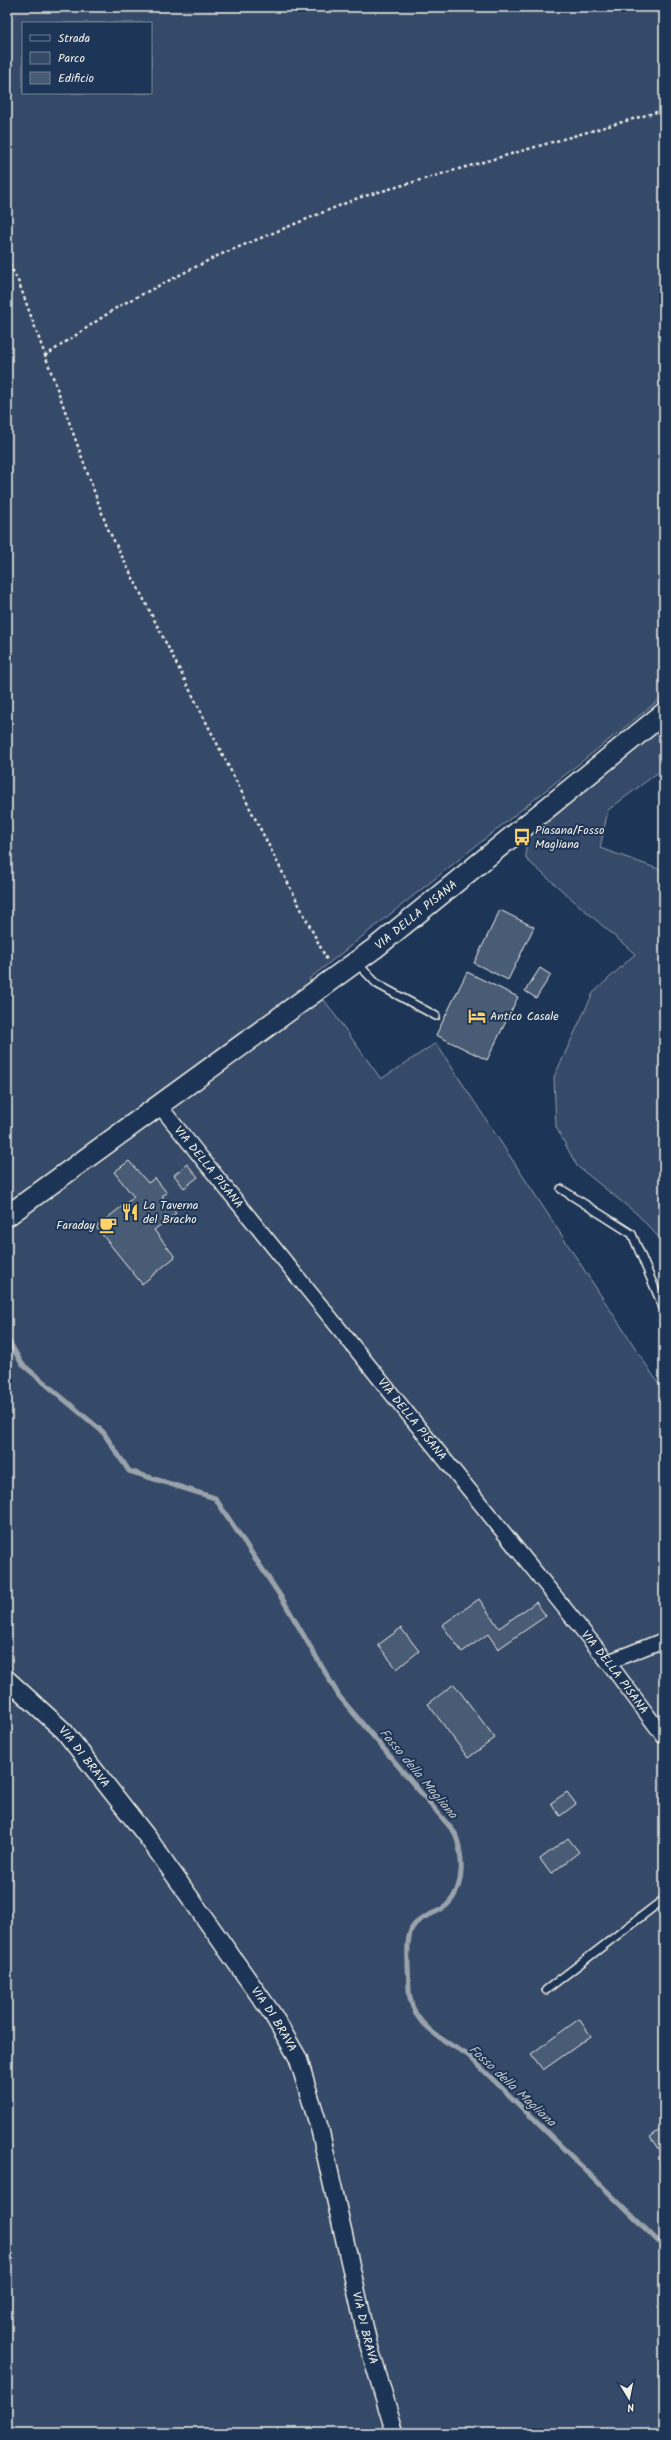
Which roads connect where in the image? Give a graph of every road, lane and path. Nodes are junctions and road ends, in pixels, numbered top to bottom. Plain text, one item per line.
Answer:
1 (664, 110) edge
2 (7, 259) edge
3 (45, 356) junction
4 (664, 713) edge
5 (356, 962) junction
6 (334, 977) junction
7 (436, 1016) dead end
8 (158, 1104) junction
9 (561, 1189) dead end
10 (7, 1216) edge
11 (664, 1310) edge
12 (664, 1640) edge
13 (608, 1662) junction
14 (7, 1679) edge
15 (664, 1738) edge
16 (664, 1898) edge
17 (546, 1990) dead end
18 (395, 2433) edge

1 - 3 path
2 - 3 path
3 - 6 path
4 - 5 main road, VIA DELLA PISANA
5 - 6 main road, VIA DELLA PISANA
5 - 7 lane
6 - 8 main road, VIA DELLA PISANA
8 - 10 main road, VIA DELLA PISANA
8 - 13 street, VIA DELLA PISANA
9 - 11 lane
12 - 13 street
13 - 15 street, VIA DELLA PISANA
14 - 18 street, VIA DI BRAVA
16 - 17 lane

